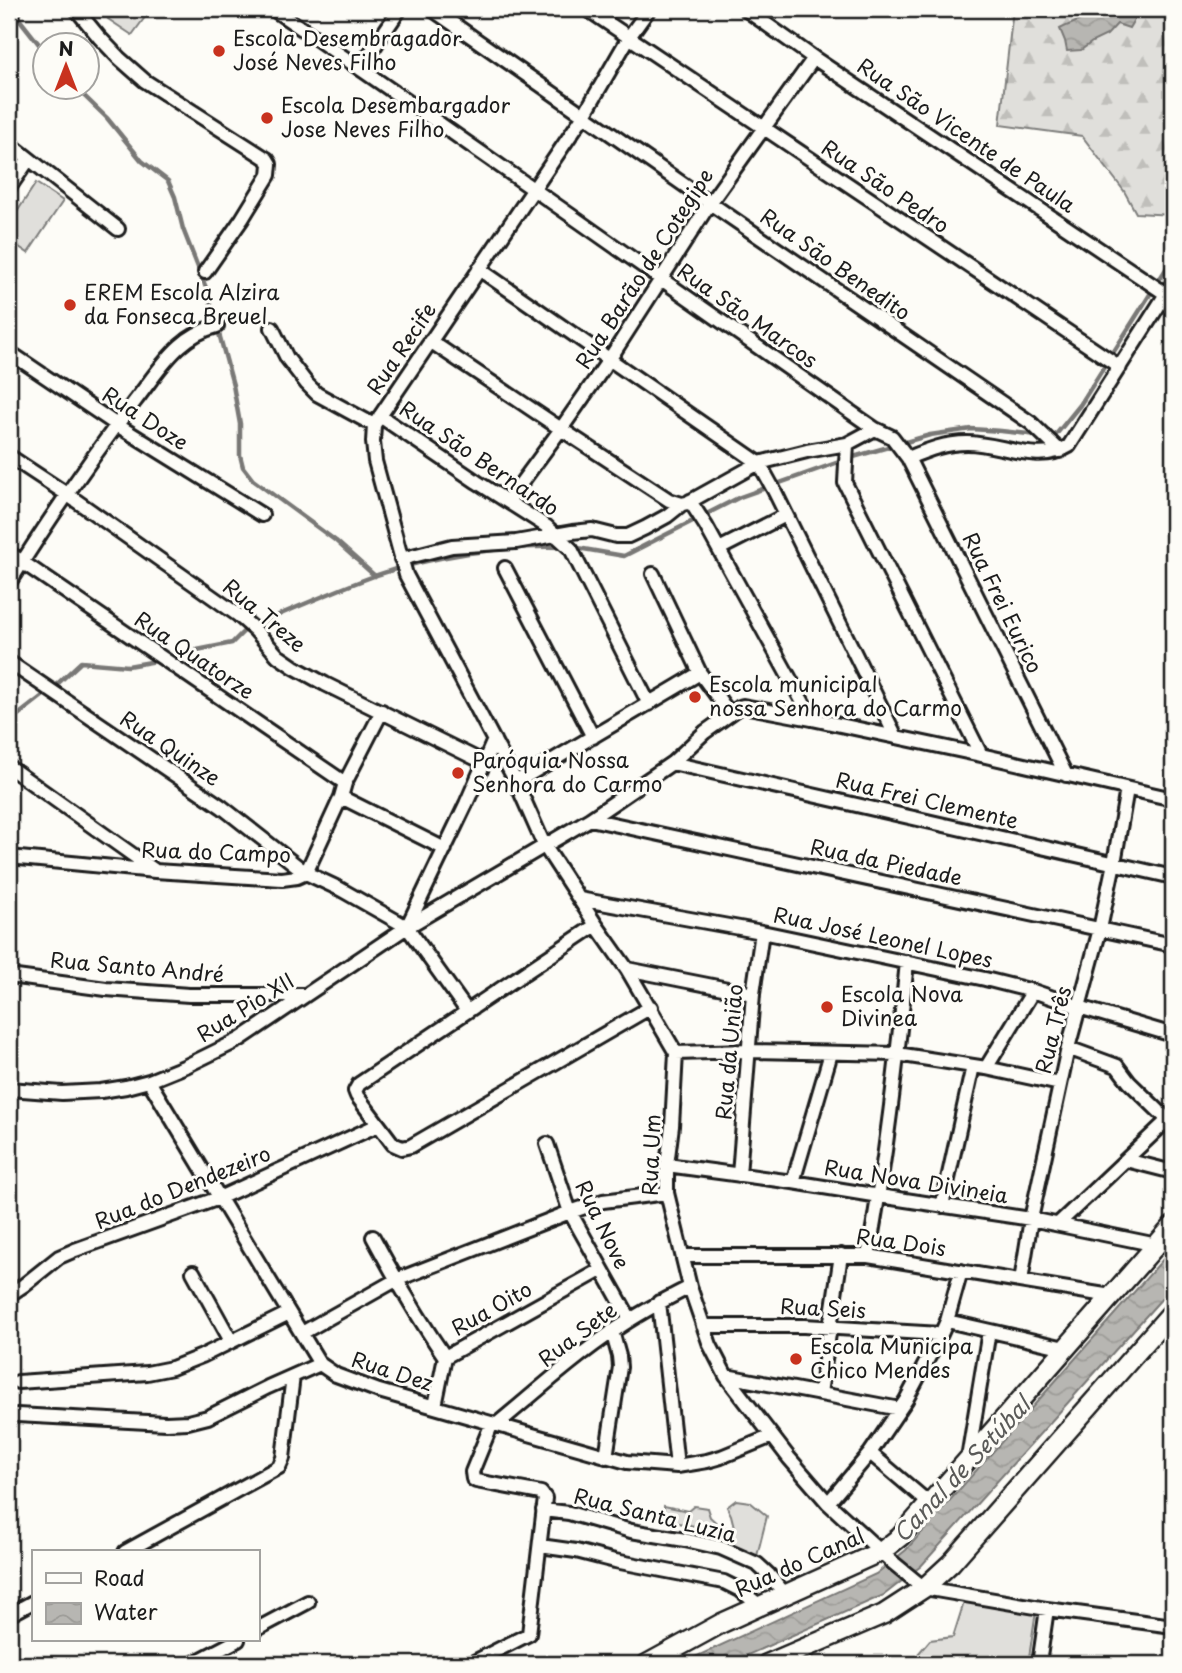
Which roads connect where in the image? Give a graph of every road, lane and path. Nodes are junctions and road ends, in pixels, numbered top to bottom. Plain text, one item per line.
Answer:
1 (12, 9) edge
2 (76, 9) edge
3 (273, 9) edge
4 (400, 9) edge
5 (432, 9) edge
6 (587, 9) edge
7 (649, 9) edge
8 (745, 9) edge
9 (9, 14) edge
10 (629, 37) junction
11 (814, 58) junction
12 (360, 68) junction
13 (584, 114) junction
14 (763, 128) junction
15 (9, 143) edge
16 (29, 159) junction
17 (9, 188) edge
18 (533, 190) junction
19 (710, 203) junction
20 (118, 229) dead end
21 (479, 269) junction
22 (205, 272) dead end
23 (661, 279) junction
24 (1167, 289) edge
25 (217, 326) dead end
26 (272, 328) dead end
27 (430, 341) junction
28 (9, 352) edge
29 (609, 360) junction
30 (1112, 362) junction
31 (377, 420) junction
32 (117, 425) junction
33 (561, 429) junction
34 (875, 429) junction
35 (847, 447) junction
36 (1057, 448) junction
37 (906, 454) junction
38 (9, 456) edge
39 (759, 463) junction
40 (68, 495) junction
41 (508, 501) junction
42 (689, 504) junction
43 (262, 515) dead end
44 (786, 515) junction
45 (559, 537) junction
46 (719, 550) junction
47 (9, 553) edge
48 (22, 562) junction
49 (403, 565) junction
50 (505, 568) dead end
51 (653, 573) dead end
52 (9, 583) edge
53 (9, 662) edge
54 (700, 673) junction
55 (649, 704) junction
56 (382, 711) junction
57 (730, 714) junction
58 (812, 719) junction
59 (593, 737) junction
60 (896, 737) junction
61 (494, 740) junction
62 (981, 755) junction
63 (485, 762) junction
64 (671, 764) junction
65 (9, 767) edge
66 (1066, 775) junction
67 (516, 782) junction
68 (345, 783) junction
69 (1127, 789) junction
70 (341, 797) junction
71 (1173, 799) edge
72 (590, 819) junction
73 (544, 845) junction
74 (445, 849) junction
75 (9, 858) edge
76 (1114, 863) junction
77 (155, 871) junction
78 (306, 873) junction
79 (1173, 877) edge
80 (579, 899) junction
81 (596, 925) junction
82 (407, 927) junction
83 (1100, 929) junction
84 (762, 932) junction
85 (1173, 945) edge
86 (907, 962) junction
87 (627, 969) junction
88 (9, 976) edge
89 (1033, 991) junction
90 (753, 994) junction
91 (304, 995) junction
92 (651, 1007) junction
93 (1079, 1007) junction
94 (467, 1011) junction
95 (1173, 1035) edge
96 (1068, 1048) junction
97 (748, 1051) junction
98 (676, 1053) junction
99 (831, 1053) junction
100 (897, 1054) junction
101 (980, 1067) junction
102 (149, 1081) junction
103 (1060, 1084) junction
104 (9, 1089) edge
105 (1171, 1118) edge
106 (377, 1125) junction
107 (547, 1144) dead end
108 (1126, 1160) junction
109 (667, 1165) junction
110 (1173, 1172) edge
111 (739, 1175) junction
112 (793, 1182) junction
113 (667, 1193) junction
114 (879, 1196) junction
115 (219, 1198) junction
116 (942, 1206) junction
117 (570, 1212) junction
118 (1031, 1219) junction
119 (1058, 1224) junction
120 (1173, 1226) edge
121 (373, 1237) dead end
122 (1157, 1245) junction
123 (841, 1255) junction
124 (683, 1256) junction
125 (868, 1256) junction
126 (601, 1270) junction
127 (961, 1271) junction
128 (193, 1272) dead end
129 (396, 1280) junction
130 (1021, 1281) junction
131 (690, 1287) junction
132 (9, 1295) edge
133 (1111, 1296) junction
134 (659, 1302) junction
135 (1173, 1311) edge
136 (289, 1313) junction
137 (630, 1320) junction
138 (947, 1321) junction
139 (703, 1326) junction
140 (830, 1328) junction
141 (612, 1331) junction
142 (989, 1331) junction
143 (302, 1333) junction
144 (941, 1335) junction
145 (231, 1341) junction
146 (1065, 1348) junction
147 (445, 1357) junction
148 (320, 1364) junction
149 (293, 1376) junction
150 (726, 1376) junction
151 (18, 1382) dead end
152 (820, 1393) junction
153 (435, 1406) junction
154 (900, 1409) junction
155 (17, 1415) dead end
156 (494, 1424) junction
157 (772, 1436) junction
158 (870, 1453) junction
159 (606, 1457) junction
160 (967, 1461) junction
161 (677, 1466) junction
162 (828, 1503) junction
163 (930, 1504) junction
164 (543, 1510) junction
165 (540, 1546) junction
166 (129, 1550) edge
167 (886, 1556) junction
168 (919, 1584) junction
169 (785, 1594) junction
170 (308, 1602) dead end
171 (32, 1603) edge
172 (760, 1606) junction
173 (1047, 1609) junction
174 (9, 1615) edge
175 (1173, 1626) edge
176 (259, 1628) edge
177 (234, 1642) edge
178 (192, 1664) edge
179 (470, 1664) edge
180 (647, 1664) edge
181 (766, 1664) edge
182 (1039, 1664) edge

1 - 9 street
2 - 22 street
3 - 12 street
4 - 12 street
5 - 13 street
6 - 10 street
7 - 10 street, Rua Recife
8 - 11 street, Rua São Vicente de Paula
10 - 13 street, Rua Recife
10 - 14 street, Rua São Pedro
11 - 14 street, Rua Barão de Cotegipe
11 - 24 street, Rua São Vicente de Paula
12 - 18 street
13 - 18 street, Rua Recife
13 - 19 street, Rua São Benedito
14 - 19 street, Rua Barão de Cotegipe
14 - 30 street, Rua São Pedro
15 - 16 street
16 - 17 street
16 - 20 street
18 - 21 street, Rua Recife
18 - 23 street, Rua São Marcos
19 - 23 street, Rua Barão de Cotegipe
19 - 36 street, Rua São Benedito
21 - 27 street, Rua Recife
21 - 29 street
23 - 29 street, Rua Barão de Cotegipe
23 - 34 street, Rua São Marcos
24 - 30 street
25 - 32 street
26 - 31 street, Rua São Bernardo
27 - 31 street, Rua Recife
27 - 33 street
28 - 32 street, Rua Doze
29 - 33 street, Rua Barão de Cotegipe
29 - 39 street
30 - 36 street
31 - 41 street, Rua São Bernardo
31 - 49 street, Rua Recife
32 - 40 street
32 - 43 street, Rua Doze
33 - 41 street, Rua Barão de Cotegipe
33 - 42 street
34 - 35 street
34 - 37 street, Rua São Marcos
35 - 39 street
35 - 62 street
36 - 37 street
37 - 66 street, Rua Frei Eurico
38 - 40 street, Rua Treze
39 - 42 street
39 - 44 street
40 - 48 street
40 - 56 street, Rua Treze
41 - 45 street, Rua São Bernardo
42 - 45 street
42 - 46 street
44 - 46 street
44 - 60 street
45 - 49 street
45 - 55 street, Rua São Bernardo
46 - 58 street
47 - 48 street, Rua Quatorze
48 - 52 street
48 - 68 street, Rua Quatorze
49 - 61 street, Rua Recife
50 - 59 street
51 - 54 street
53 - 78 street, Rua Quinze
54 - 55 street
54 - 57 street
55 - 59 street
56 - 63 street, Rua Treze
56 - 68 street
57 - 58 street
57 - 64 street, Rua Pio XII
58 - 60 street
59 - 67 street
60 - 62 street
61 - 63 street
61 - 67 street
62 - 66 street
63 - 74 street
64 - 72 street, Rua Pio XII
64 - 76 street, Rua Frei Clemente
65 - 77 street
66 - 69 street
67 - 73 street
68 - 70 street
69 - 71 street
69 - 76 street, Rua Três
70 - 74 street
70 - 78 street
72 - 73 street, Rua Pio XII
72 - 83 street, Rua da Piedade
73 - 80 street
73 - 82 street, Rua Pio XII
74 - 82 street
75 - 77 street, Rua do Campo
76 - 79 street, Rua Frei Clemente
76 - 83 street, Rua Três
77 - 78 street, Rua do Campo
78 - 82 street, Rua do Campo
80 - 81 street
80 - 84 street, Rua José Leonel Lopes
81 - 87 street
81 - 94 street
82 - 91 street, Rua Pio XII
82 - 94 street
83 - 85 street, Rua da Piedade
83 - 93 street, Rua Três
84 - 86 street, Rua José Leonel Lopes
84 - 90 street, Rua da União
86 - 89 street, Rua José Leonel Lopes
86 - 100 street
87 - 90 street
87 - 92 street
88 - 91 street, Rua Santo André
89 - 93 street, Rua José Leonel Lopes
89 - 101 street
90 - 97 street, Rua da União
91 - 102 street, Rua Pio XII
92 - 98 street
92 - 106 street
93 - 95 street, Rua José Leonel Lopes
93 - 96 street, Rua Três
94 - 106 street
96 - 103 street, Rua Três
96 - 105 street
97 - 98 street
97 - 99 street
97 - 111 street, Rua da União
98 - 109 street, Rua Um
99 - 100 street
99 - 112 street
100 - 101 street
100 - 114 street
101 - 103 street
101 - 116 street
102 - 104 street, Rua Pio XII
102 - 115 street, Rua Dez
103 - 118 street, Rua Três
105 - 108 street
106 - 115 street, Rua do Dendezeiro
107 - 117 street, Rua Nove
108 - 110 street
108 - 119 street
109 - 111 street, Rua Nova Divineia
109 - 113 street, Rua Um
111 - 112 street, Rua Nova Divineia
112 - 114 street, Rua Nova Divineia
113 - 117 street
113 - 124 street, Rua Um
114 - 116 street, Rua Nova Divineia
114 - 125 street
115 - 132 street, Rua do Dendezeiro
115 - 136 street, Rua Dez
116 - 118 street, Rua Nova Divineia
117 - 126 street, Rua Nove
117 - 129 street
118 - 119 street, Rua Nova Divineia
118 - 130 street, Rua Três
119 - 122 street, Rua Nova Divineia
120 - 122 street, Rua do Canal
121 - 129 street
122 - 133 street, Rua do Canal
123 - 124 street, Rua Dois
123 - 125 street, Rua Dois
123 - 140 street
124 - 131 street, Rua Um
125 - 127 street, Rua Dois
126 - 137 street, Rua Nove
126 - 147 street, Rua Oito
127 - 130 street, Rua Dois
127 - 138 street
128 - 145 street
129 - 143 street
129 - 147 street
130 - 133 street, Rua Dois
131 - 134 street, Rua Sete
131 - 139 street, Rua Um
133 - 146 street, Rua do Canal
134 - 137 street, Rua Sete
134 - 161 street
135 - 168 street
136 - 143 street, Rua Dez
136 - 145 street
137 - 141 street, Rua Sete
138 - 142 street
138 - 144 street
139 - 140 street, Rua Seis
139 - 150 street, Rua Um
140 - 144 street, Rua Seis
140 - 152 street
141 - 156 street, Rua Sete
141 - 159 street
142 - 146 street
142 - 160 street
143 - 148 street, Rua Dez
144 - 154 street
145 - 151 street
146 - 160 street, Rua do Canal
147 - 153 street, Rua Oito
148 - 149 street
148 - 153 street, Rua Dez
149 - 155 street
149 - 166 street
150 - 152 street
150 - 157 street, Rua Um
152 - 154 street
153 - 156 street, Rua Dez
154 - 158 street
156 - 159 street, Rua Dez
156 - 164 street
157 - 161 street, Rua Dez
157 - 162 street, Rua Um
158 - 162 street
158 - 163 street
159 - 161 street, Rua Dez
160 - 163 street, Rua do Canal
162 - 167 street, Rua Um
163 - 167 street, Rua do Canal
164 - 165 street
164 - 169 street, Rua Santa Luzia
165 - 172 street
165 - 179 street
167 - 168 street, Rua Um
167 - 169 street, Rua do Canal
168 - 173 street
168 - 181 street
169 - 172 street, Rua do Canal
170 - 176 street
171 - 174 street
172 - 180 street, Rua do Canal
173 - 175 street
173 - 182 street
177 - 178 street

